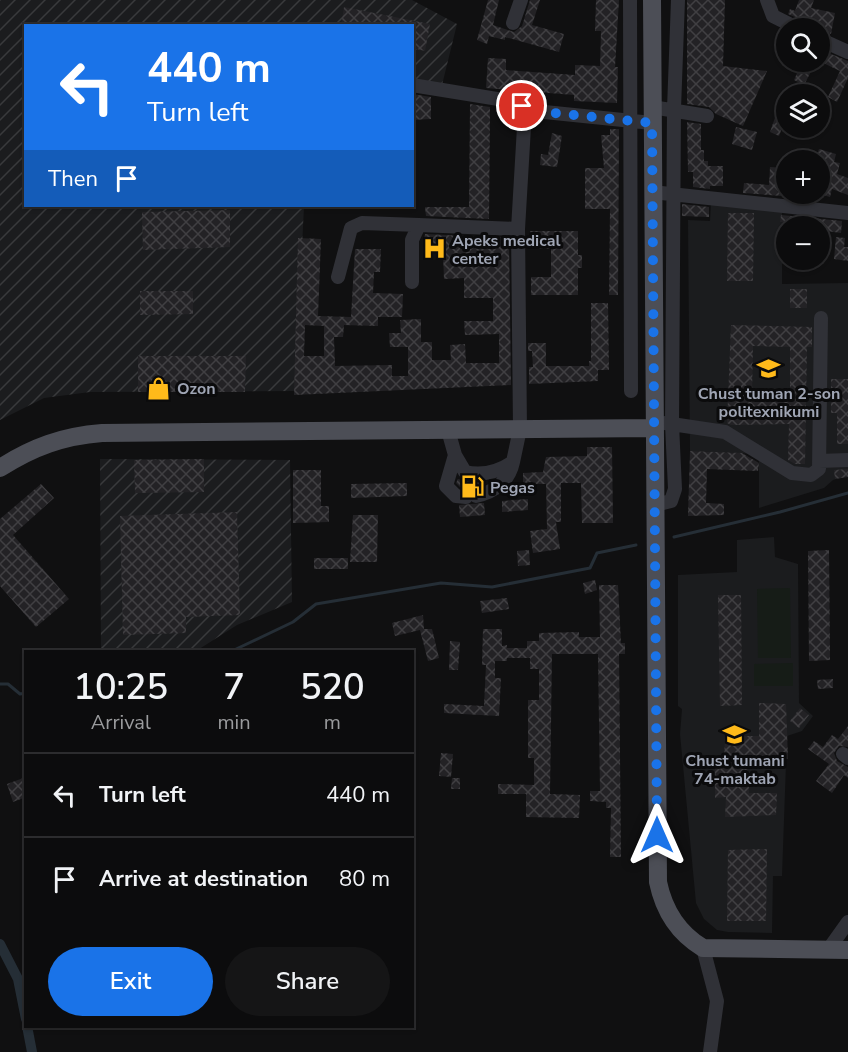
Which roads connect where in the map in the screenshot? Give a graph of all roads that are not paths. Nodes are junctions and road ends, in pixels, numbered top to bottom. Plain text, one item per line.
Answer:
1 (520, 0) edge
2 (630, 0) edge
3 (652, 0) edge
4 (678, 0) edge
5 (767, 0) edge
6 (777, 18) edge
7 (513, 23) dead end
8 (830, 44) edge
9 (848, 52) edge
10 (414, 85) edge
11 (674, 109) junction
12 (525, 110) junction
13 (652, 115) junction
14 (707, 116) dead end
15 (631, 121) junction
16 (652, 192) junction
17 (674, 194) junction
18 (848, 213) edge
19 (420, 225) junction
20 (518, 229) junction
21 (338, 277) dead end
22 (412, 282) dead end
23 (822, 318) dead end
24 (631, 391) dead end
25 (660, 424) junction
26 (520, 429) junction
27 (448, 430) junction
28 (455, 455) junction
29 (848, 460) edge
30 (819, 461) junction
31 (513, 462) junction
32 (0, 468) edge
33 (848, 922) edge
34 (703, 948) junction
35 (828, 950) junction
36 (848, 950) edge
37 (710, 1052) edge

1 - 7 street
2 - 15 street
3 - 13 main road
4 - 11 street
5 - 6 street
8 - 9 street
10 - 12 street
11 - 13 street
11 - 14 street
11 - 17 street
12 - 15 street
12 - 20 street
13 - 15 street
13 - 16 main road
15 - 24 street
16 - 17 street
16 - 25 main road
17 - 18 street
17 - 25 street
19 - 20 street
19 - 21 street
19 - 22 street
20 - 26 street
23 - 30 street
25 - 26 main road
25 - 30 street
25 - 34 main road
26 - 27 main road
26 - 31 street
27 - 28 street
27 - 32 main road
28 - 31 street
28 - 31 street
29 - 30 street
33 - 35 street
34 - 35 main road
34 - 37 street
35 - 36 main road

